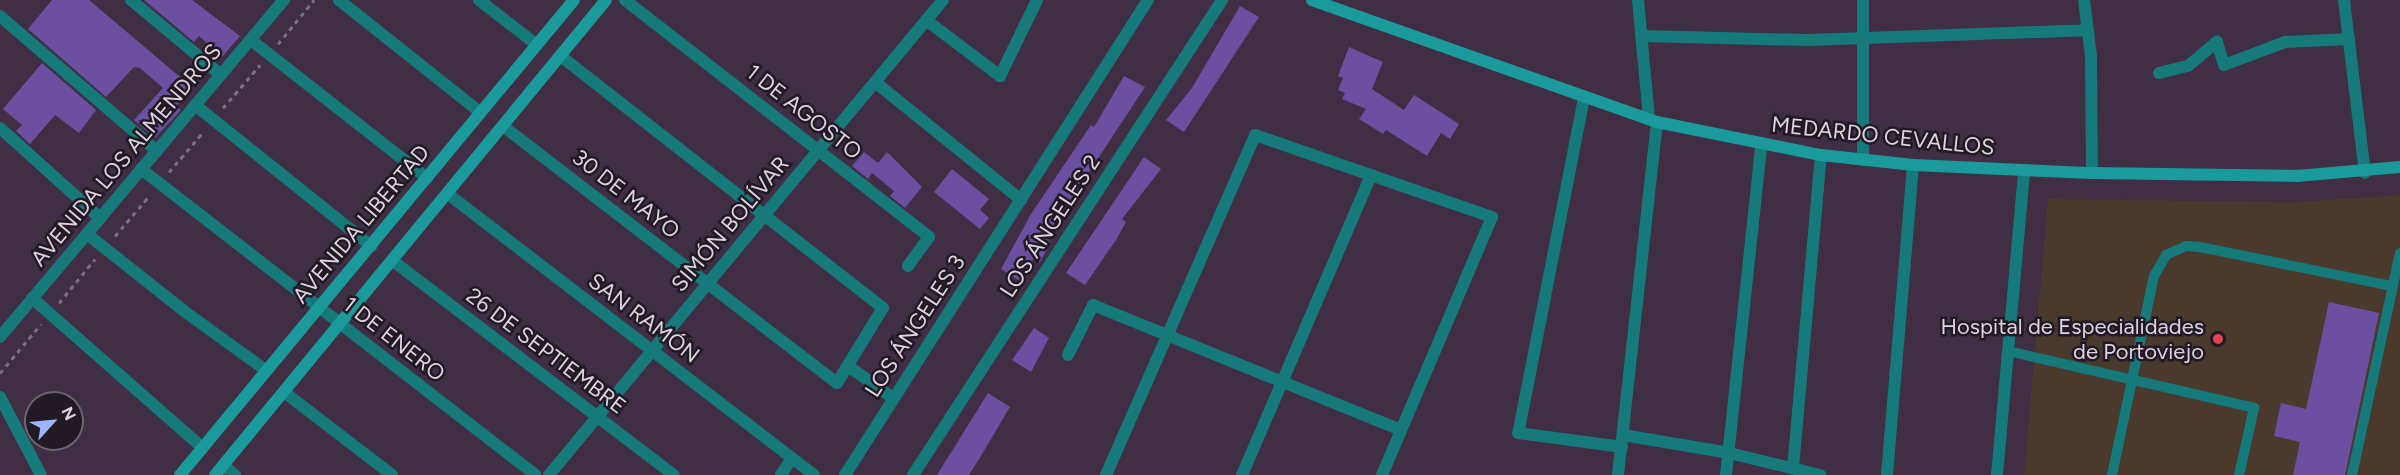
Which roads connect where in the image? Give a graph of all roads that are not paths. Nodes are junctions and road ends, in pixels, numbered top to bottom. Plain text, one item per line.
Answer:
1 (131, 0) edge
2 (339, 0) edge
3 (479, 0) edge
4 (574, 0) edge
5 (606, 0) edge
6 (625, 0) edge
7 (943, 0) edge
8 (1037, 0) edge
9 (1148, 0) edge
10 (1222, 0) edge
11 (1314, 0) edge
12 (1638, 0) edge
13 (1863, 0) edge
14 (2084, 0) edge
15 (2344, 0) edge
16 (277, 3) edge
17 (0, 16) edge
18 (926, 20) junction
19 (2088, 30) junction
20 (1641, 36) junction
21 (1863, 37) junction
22 (2349, 39) junction
23 (251, 40) junction
24 (537, 45) junction
25 (561, 56) junction
26 (2159, 73) dead end
27 (221, 75) junction
28 (875, 82) junction
29 (1584, 98) junction
30 (195, 105) junction
31 (481, 113) junction
32 (1653, 120) junction
33 (503, 126) junction
34 (0, 128) edge
35 (1761, 145) junction
36 (819, 150) junction
37 (157, 151) junction
38 (1821, 155) junction
39 (1863, 160) junction
40 (1913, 165) junction
41 (2400, 167) edge
42 (141, 169) junction
43 (2024, 171) junction
44 (2365, 172) junction
45 (2092, 173) junction
46 (1371, 175) junction
47 (427, 178) junction
48 (448, 194) junction
49 (1021, 200) junction
50 (765, 214) junction
51 (100, 218) junction
52 (87, 234) junction
53 (371, 246) junction
54 (2400, 253) edge
55 (393, 261) junction
56 (908, 266) dead end
57 (708, 284) junction
58 (2392, 286) junction
59 (33, 298) junction
60 (320, 308) junction
61 (341, 325) junction
62 (1, 332) edge
63 (1167, 336) junction
64 (652, 351) junction
65 (2008, 351) junction
66 (1068, 355) dead end
67 (848, 366) junction
68 (267, 371) junction
69 (2134, 381) junction
70 (1282, 382) junction
71 (284, 392) junction
72 (0, 397) edge
73 (893, 398) junction
74 (597, 417) junction
75 (1401, 430) junction
76 (1622, 441) junction
77 (203, 448) junction
78 (1729, 453) junction
79 (792, 458) junction
80 (1793, 468) junction
81 (219, 470) edge
82 (41, 475) edge
83 (180, 475) edge
84 (235, 475) edge
85 (392, 475) edge
86 (535, 475) edge
87 (549, 475) edge
88 (674, 475) edge
89 (781, 475) edge
90 (814, 475) edge
91 (845, 475) edge
92 (914, 475) edge
93 (1106, 475) edge
94 (1242, 475) edge
95 (1382, 475) edge
96 (1618, 475) edge
97 (1726, 475) edge
98 (1820, 475) edge
99 (1887, 475) edge
100 (1997, 475) edge
101 (2112, 475) edge
102 (2239, 475) edge
103 (2352, 475) edge

1 - 27 street
2 - 31 street
3 - 24 street
4 - 24 street, AVENIDA LIBERTAD
5 - 25 street, AVENIDA LIBERTAD
6 - 36 street, 1 DE AGOSTO
7 - 18 street, SIMÓN BOLÍVAR
8 - 18 street
9 - 49 street, LOS ÁNGELES 3
10 - 92 street, LOS ÁNGELES 2
11 - 29 street, MEDARDO CEVALLOS
12 - 20 street
13 - 21 street
14 - 19 street
15 - 22 street
16 - 23 street, AVENIDA LOS ALMENDROS
17 - 37 street
18 - 28 street, SIMÓN BOLÍVAR
19 - 21 street
19 - 45 street
20 - 21 street
20 - 32 street
21 - 39 street
22 - 26 street
22 - 44 street
23 - 27 street, AVENIDA LOS ALMENDROS
23 - 47 street
24 - 31 street, AVENIDA LIBERTAD
25 - 33 street, AVENIDA LIBERTAD
25 - 50 street
27 - 30 street, AVENIDA LOS ALMENDROS
28 - 36 street, SIMÓN BOLÍVAR
28 - 49 street
29 - 32 street, MEDARDO CEVALLOS
29 - 76 street
30 - 37 street, AVENIDA LOS ALMENDROS
30 - 53 street
31 - 47 street, AVENIDA LIBERTAD
32 - 35 street, MEDARDO CEVALLOS
32 - 76 street
33 - 48 street, AVENIDA LIBERTAD
33 - 57 street, 30 DE MAYO
34 - 51 street
35 - 38 street, MEDARDO CEVALLOS
35 - 78 street
36 - 50 street, SIMÓN BOLÍVAR
36 - 56 street, 1 DE AGOSTO
37 - 42 street, AVENIDA LOS ALMENDROS
38 - 39 street, MEDARDO CEVALLOS
38 - 80 street
39 - 40 street, MEDARDO CEVALLOS
40 - 43 street, MEDARDO CEVALLOS
40 - 99 street
41 - 44 street, MEDARDO CEVALLOS
42 - 51 street, AVENIDA LOS ALMENDROS
42 - 60 street, 1 DE ENERO
43 - 45 street, MEDARDO CEVALLOS
43 - 65 street
44 - 45 street, MEDARDO CEVALLOS
46 - 63 street
46 - 70 street
46 - 75 street
47 - 53 street, AVENIDA LIBERTAD
48 - 55 street, AVENIDA LIBERTAD
48 - 64 street, SAN RAMÓN
49 - 73 street, LOS ÁNGELES 3
50 - 57 street, SIMÓN BOLÍVAR
50 - 67 street
51 - 52 street, AVENIDA LOS ALMENDROS
52 - 59 street, AVENIDA LOS ALMENDROS
52 - 68 street
53 - 60 street, AVENIDA LIBERTAD
54 - 58 lane
55 - 61 street, AVENIDA LIBERTAD
55 - 74 street, 26 DE SEPTIEMBRE
57 - 64 street, SIMÓN BOLÍVAR
57 - 67 street, 30 DE MAYO
58 - 69 lane
58 - 103 lane
59 - 62 street, AVENIDA LOS ALMENDROS
59 - 77 street
60 - 61 street, 1 DE ENERO
60 - 68 street, AVENIDA LIBERTAD
61 - 71 street, AVENIDA LIBERTAD
61 - 86 street, 1 DE ENERO
63 - 66 street
63 - 70 street
63 - 93 street
64 - 74 street, SIMÓN BOLÍVAR
64 - 79 street, SAN RAMÓN
65 - 69 lane
65 - 100 street
67 - 73 street
68 - 77 street, AVENIDA LIBERTAD
69 - 101 lane
69 - 102 lane
70 - 75 street
70 - 94 street
71 - 81 street, AVENIDA LIBERTAD
71 - 85 street
72 - 82 street
73 - 91 street, LOS ÁNGELES 3
74 - 87 street, SIMÓN BOLÍVAR
74 - 88 street, 26 DE SEPTIEMBRE
75 - 95 street
76 - 78 street
76 - 96 street
77 - 83 street, AVENIDA LIBERTAD
78 - 80 street
78 - 97 street
79 - 89 street
79 - 90 street, SAN RAMÓN
80 - 98 street
81 - 84 street

